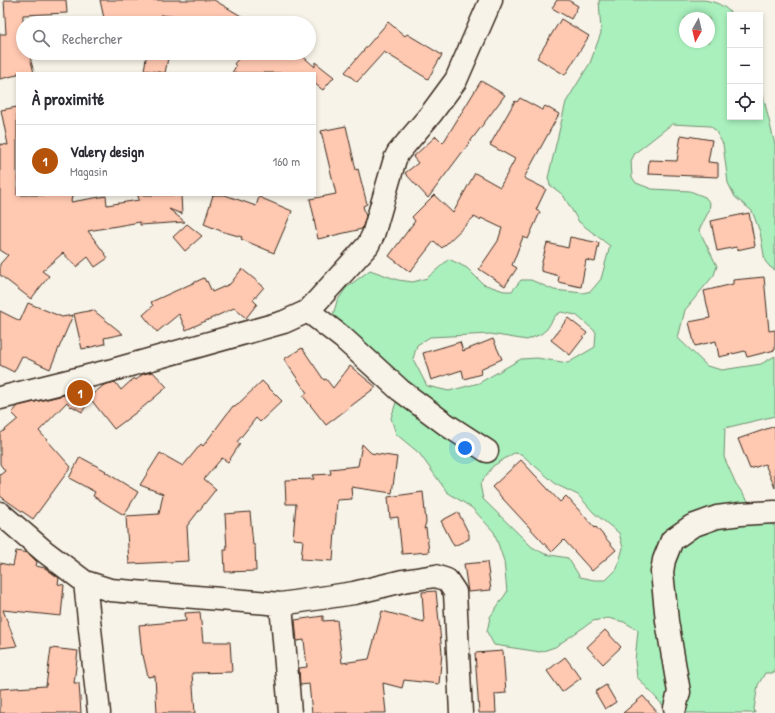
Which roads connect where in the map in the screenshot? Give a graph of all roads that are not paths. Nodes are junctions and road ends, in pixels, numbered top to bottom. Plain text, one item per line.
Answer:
1 (492, 0) edge
2 (308, 311) junction
3 (0, 398) edge
4 (487, 451) dead end
5 (775, 512) edge
6 (0, 513) edge
7 (85, 582) junction
8 (281, 604) junction
9 (675, 708) dead end
10 (99, 713) edge
11 (290, 713) edge
12 (461, 713) edge

1 - 2 street
2 - 3 street
2 - 4 street
5 - 9 street
6 - 7 street
7 - 8 street
7 - 10 street
8 - 11 street
8 - 12 street

